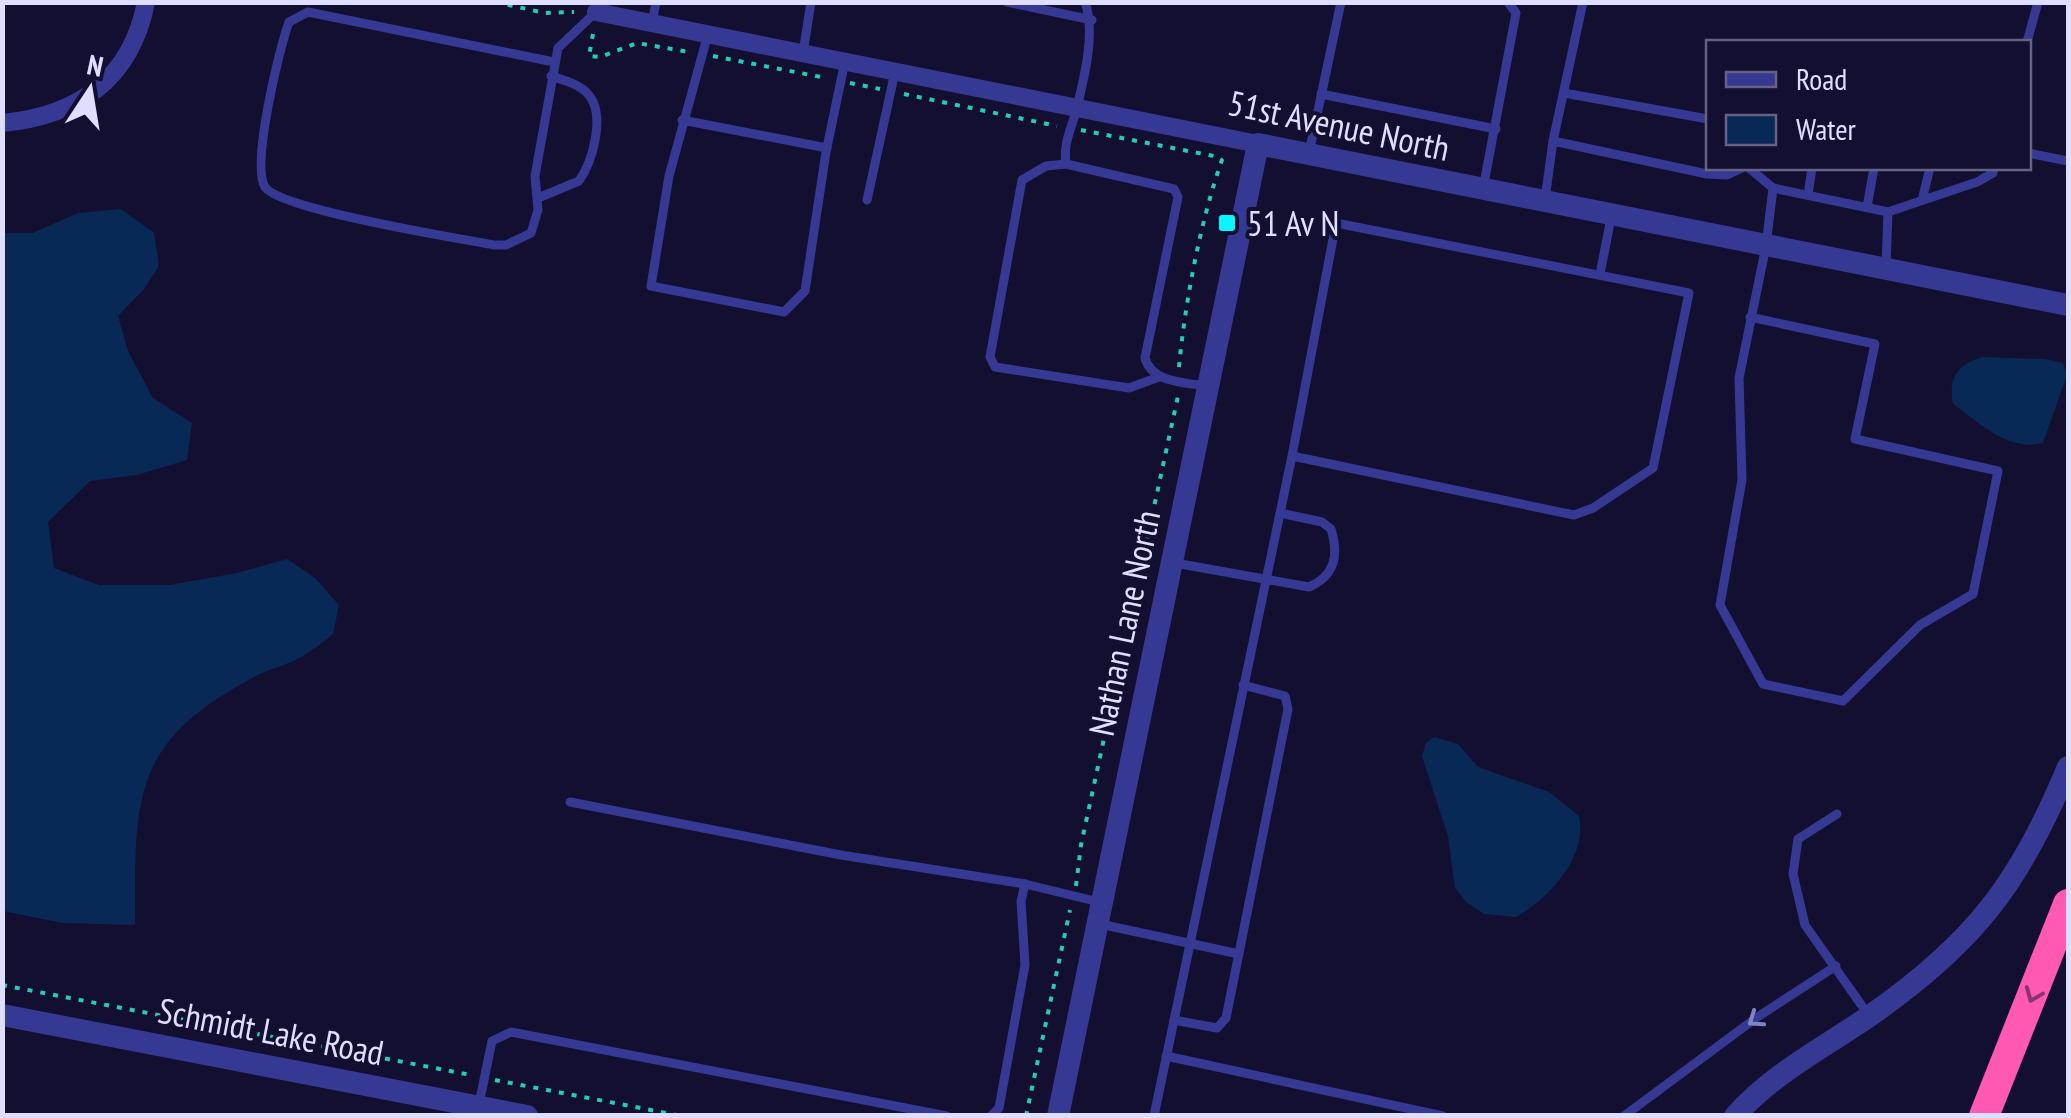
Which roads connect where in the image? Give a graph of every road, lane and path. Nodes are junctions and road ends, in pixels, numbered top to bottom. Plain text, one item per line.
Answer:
1 (146, 2) edge
2 (495, 2) edge
3 (656, 2) edge
4 (811, 2) edge
5 (1007, 2) edge
6 (1085, 2) edge
7 (1340, 2) edge
8 (1508, 2) edge
9 (1582, 2) edge
10 (2038, 2) edge
11 (596, 12) junction
12 (1092, 20) junction
13 (652, 23) junction
14 (708, 34) junction
15 (2028, 40) edge
16 (802, 53) junction
17 (554, 62) junction
18 (845, 62) junction
19 (895, 72) junction
20 (551, 76) junction
21 (1564, 92) junction
22 (1321, 94) junction
23 (1077, 108) junction
24 (1706, 119) edge
25 (682, 120) junction
26 (2, 123) edge
27 (1496, 129) junction
28 (1230, 138) junction
29 (1553, 141) junction
30 (1258, 144) junction
31 (827, 148) junction
32 (2031, 155) edge
33 (1309, 156) junction
34 (2068, 161) edge
35 (1066, 164) junction
36 (1741, 170) edge
37 (1749, 170) edge
38 (1812, 170) edge
39 (1874, 170) edge
40 (1930, 170) edge
41 (1993, 170) edge
42 (1773, 188) junction
43 (1483, 190) junction
44 (1808, 196) junction
45 (538, 198) junction
46 (867, 200) dead end
47 (1922, 200) junction
48 (1544, 202) junction
49 (1867, 208) junction
50 (1888, 212) junction
51 (1612, 215) junction
52 (1766, 246) junction
53 (1886, 269) junction
54 (1600, 274) junction
55 (2068, 305) edge
56 (1750, 316) junction
57 (1160, 377) junction
58 (1178, 381) junction
59 (1208, 387) junction
60 (1292, 456) junction
61 (1280, 513) junction
62 (1172, 562) junction
63 (1266, 578) junction
64 (1243, 685) junction
65 (2068, 768) edge
66 (570, 802) dead end
67 (1837, 814) dead end
68 (1025, 884) junction
69 (1073, 897) junction
70 (2068, 904) edge
71 (1100, 913) junction
72 (1190, 945) junction
73 (1239, 954) junction
74 (1836, 966) junction
75 (2, 985) edge
76 (2, 1015) edge
77 (1869, 1016) junction
78 (1174, 1020) junction
79 (1166, 1056) junction
80 (484, 1078) junction
81 (478, 1106) junction
82 (526, 1116) edge
83 (682, 1116) edge
84 (947, 1116) edge
85 (991, 1116) edge
86 (1026, 1116) edge
87 (1058, 1116) edge
88 (1154, 1116) edge
89 (1443, 1116) edge
90 (1624, 1116) edge
91 (1735, 1116) edge
92 (1984, 1116) edge

1 - 26 street
2 - 11 path
3 - 13 lane
4 - 16 lane
5 - 12 lane
6 - 12 lane
7 - 22 lane
8 - 27 lane
9 - 21 lane
10 - 15 lane
11 - 13 street, 51st Avenue North
11 - 17 lane
12 - 23 lane
13 - 14 street, 51st Avenue North
14 - 16 street, 51st Avenue North
14 - 25 lane
16 - 18 street, 51st Avenue North
17 - 20 lane
17 - 45 lane
18 - 19 street, 51st Avenue North
18 - 31 lane
19 - 23 street, 51st Avenue North
19 - 46 lane
20 - 45 lane
20 - 45 lane
21 - 24 lane
21 - 29 lane
22 - 27 lane
22 - 33 lane
23 - 28 street, 51st Avenue North
23 - 35 lane
25 - 31 lane
25 - 31 lane
27 - 43 lane
28 - 30 street, 51st Avenue North
28 - 58 path
29 - 36 lane
29 - 48 lane
30 - 33 street, 51st Avenue North
30 - 59 street, Nathan Lane North
32 - 34 lane
33 - 43 street, 51st Avenue North
35 - 57 lane
35 - 57 lane
37 - 42 lane
38 - 44 lane
39 - 49 lane
40 - 47 lane
41 - 47 lane
42 - 44 lane
42 - 52 lane
43 - 48 street, 51st Avenue North
44 - 49 lane
47 - 50 lane
48 - 51 street, 51st Avenue North
49 - 50 lane
50 - 53 lane
51 - 52 street, 51st Avenue North
51 - 54 lane
52 - 53 street, 51st Avenue North
52 - 56 lane
53 - 55 street, 51st Avenue North
54 - 60 lane
54 - 60 lane
56 - 56 lane
57 - 58 lane
58 - 59 lane
58 - 69 path
59 - 62 street, Nathan Lane North
60 - 61 lane
61 - 63 lane
61 - 63 lane
62 - 63 lane
62 - 71 street, Nathan Lane North
63 - 64 lane
64 - 72 lane
64 - 73 lane
65 - 77 street
66 - 68 lane
67 - 74 lane
68 - 69 lane
68 - 85 lane
69 - 71 lane
69 - 86 path
70 -> 92 highway
71 - 72 lane
71 - 87 street, Nathan Lane North
72 - 73 lane
72 - 78 lane
73 - 78 lane
74 - 77 lane
74 -> 90 lane
75 - 80 path
76 - 81 street, Schmidt Lake Road
77 - 91 street
78 - 79 lane
79 - 88 lane
79 - 89 lane
80 - 81 lane
80 - 83 path
80 - 84 lane
81 - 82 street, Schmidt Lake Road

